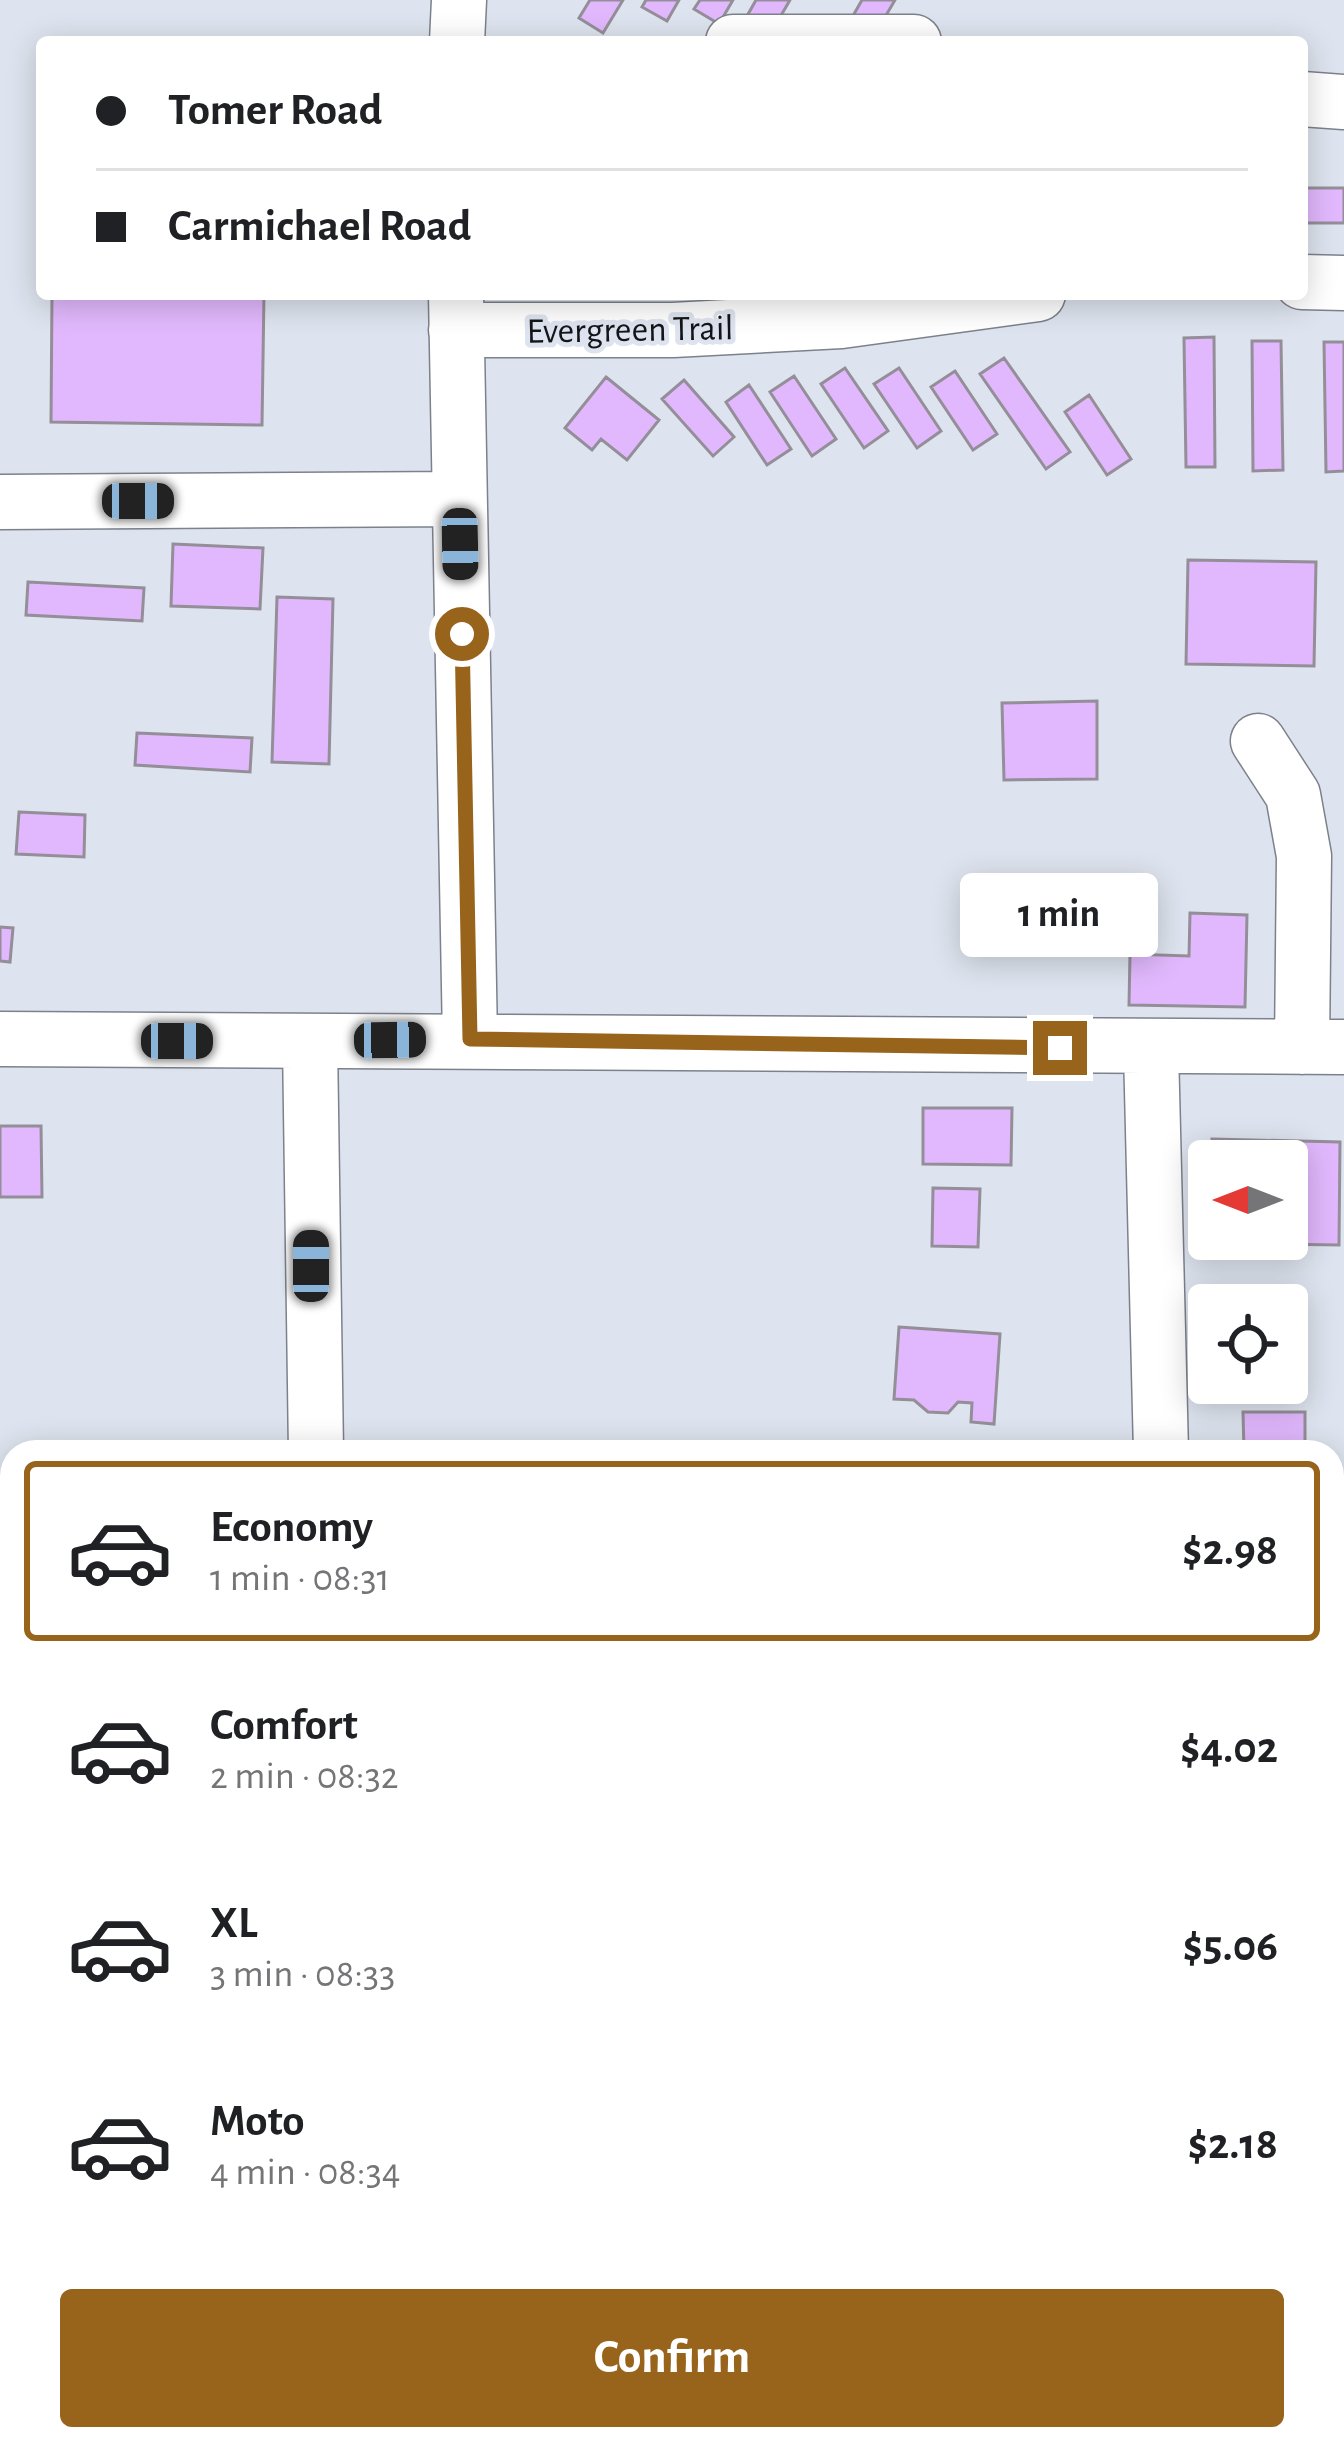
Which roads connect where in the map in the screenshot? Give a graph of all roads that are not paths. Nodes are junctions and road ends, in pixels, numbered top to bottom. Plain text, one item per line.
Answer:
1 (460, 0) edge
2 (457, 36) edge
3 (1308, 99) edge
4 (1344, 102) edge
5 (1308, 282) edge
6 (1344, 283) edge
7 (990, 300) edge
8 (456, 312) edge
9 (459, 499) junction
10 (0, 502) edge
11 (1258, 741) dead end
12 (0, 1039) edge
13 (470, 1039) junction
14 (310, 1042) junction
15 (1323, 1048) edge
16 (1151, 1050) junction
17 (316, 1440) edge
18 (1161, 1440) edge

1 - 2 street
3 - 4 street
5 - 6 street
7 - 8 street, Evergreen Trail
8 - 9 street
9 - 10 street
9 - 13 street
11 - 15 street
12 - 14 street
13 - 14 street
13 - 16 street
14 - 17 street
15 - 16 street
16 - 18 street

